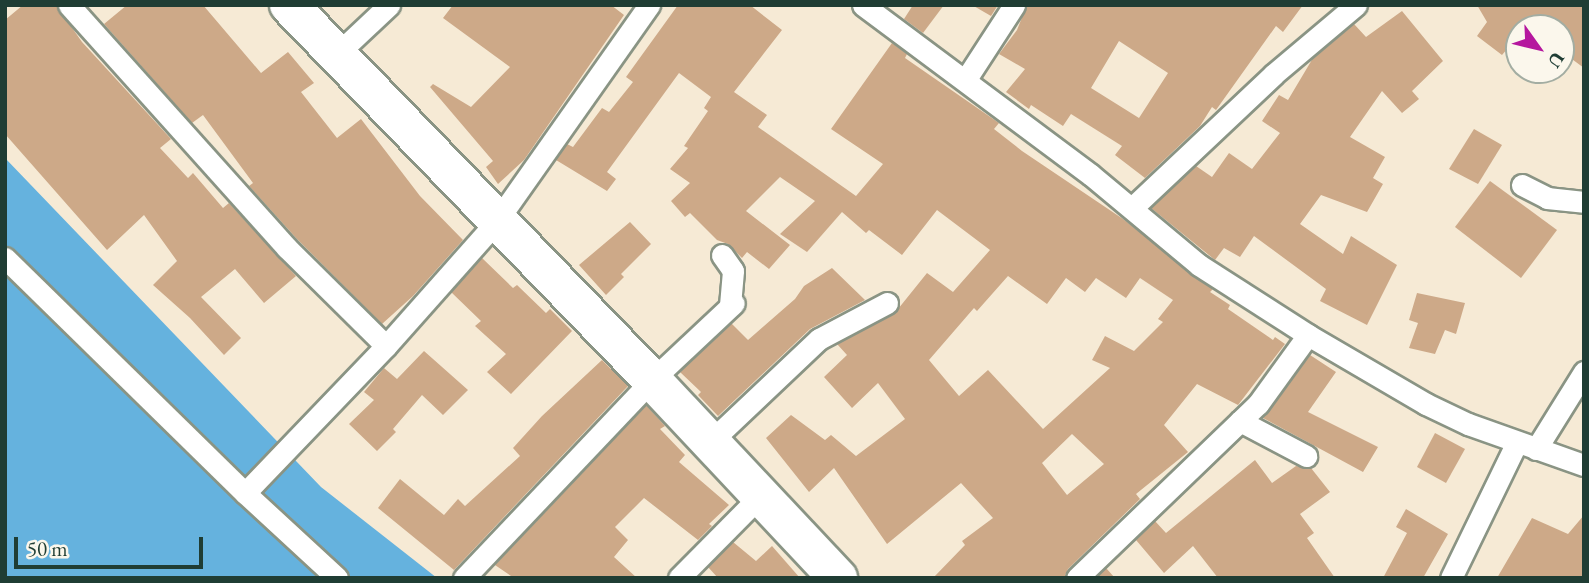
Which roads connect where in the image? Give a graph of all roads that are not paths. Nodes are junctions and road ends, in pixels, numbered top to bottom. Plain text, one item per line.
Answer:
1 (69, 5) edge
2 (289, 5) edge
3 (389, 5) edge
4 (649, 5) edge
5 (863, 5) edge
6 (1014, 5) edge
7 (1356, 5) edge
8 (336, 55) junction
9 (966, 79) junction
10 (1522, 185) dead end
11 (1584, 202) edge
12 (1132, 208) junction
13 (496, 222) junction
14 (722, 255) dead end
15 (5, 258) edge
16 (887, 303) dead end
17 (1308, 335) junction
18 (386, 346) junction
19 (1584, 372) edge
20 (652, 380) junction
21 (1240, 421) junction
22 (710, 442) junction
23 (1527, 445) junction
24 (1306, 456) dead end
25 (1584, 466) edge
26 (244, 493) junction
27 (761, 495) junction
28 (337, 578) edge
29 (464, 578) edge
30 (679, 578) edge
31 (838, 578) edge
32 (1077, 578) edge
33 (1451, 578) edge

1 - 18 street
2 - 8 highway
3 - 8 street
4 - 13 street
5 - 9 street
6 - 9 street
7 - 12 street
8 - 13 highway
9 - 12 street
10 - 11 street
12 - 17 street
13 - 18 street
13 - 20 highway
14 - 20 street
15 - 26 street
16 - 22 street
17 - 21 street
17 - 23 street
18 - 26 street
19 - 23 street
20 - 22 highway
20 - 29 street
21 - 24 street
21 - 32 street
22 - 27 highway
23 - 25 street
23 - 33 street
26 - 28 street
27 - 30 street
27 - 31 highway

